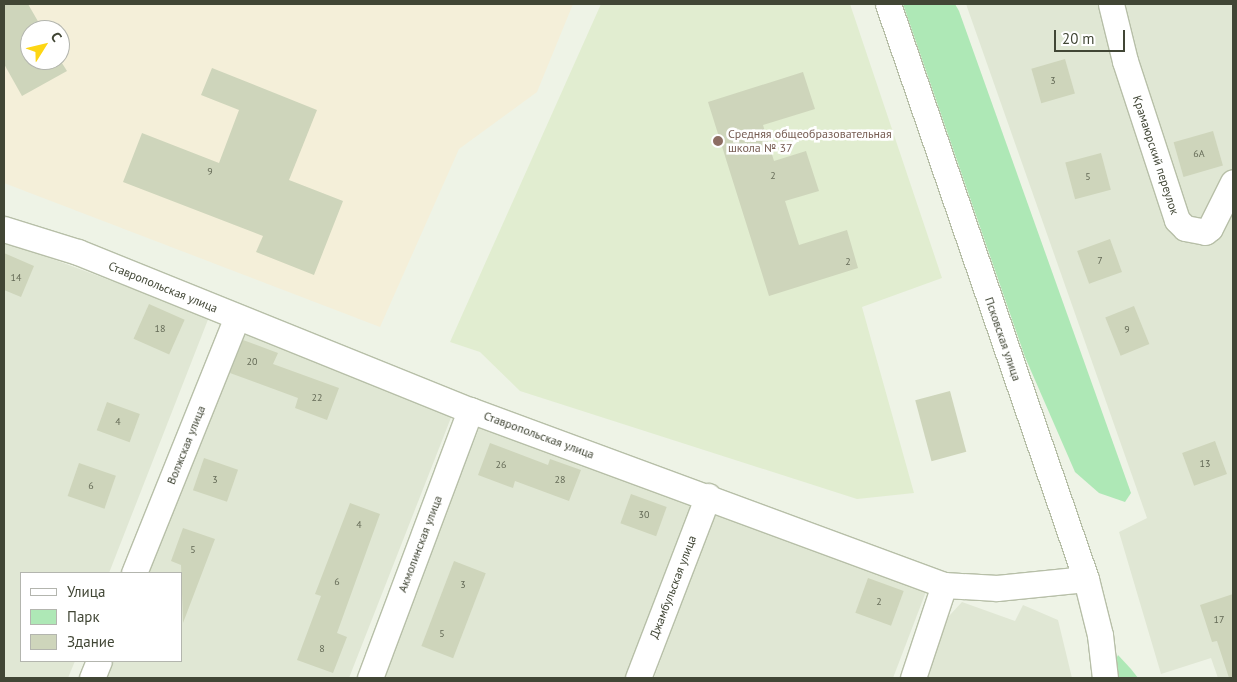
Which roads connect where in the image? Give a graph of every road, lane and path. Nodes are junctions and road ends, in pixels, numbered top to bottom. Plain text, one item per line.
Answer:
1 (888, 4) edge
2 (1111, 4) edge
3 (1233, 182) edge
4 (4, 229) edge
5 (237, 317) junction
6 (470, 410) junction
7 (708, 496) junction
8 (134, 572) edge
9 (1086, 580) junction
10 (944, 585) junction
11 (99, 662) edge
12 (92, 678) edge
13 (370, 678) edge
14 (638, 678) edge
15 (913, 678) edge
16 (1106, 678) edge

1 - 9 street, Псковская улица
2 - 3 street, Крамаюрский переулок
4 - 5 street, Ставропольская улица
5 - 6 street, Ставропольская улица
5 - 8 street, Волжская улица
6 - 7 street, Ставропольская улица
6 - 13 street, Акмолинская улица
7 - 10 street, Ставропольская улица
7 - 14 street, Джамбульская улица
9 - 10 street, Ставропольская улица
9 - 16 street, Псковская улица
10 - 15 street
11 - 12 street

